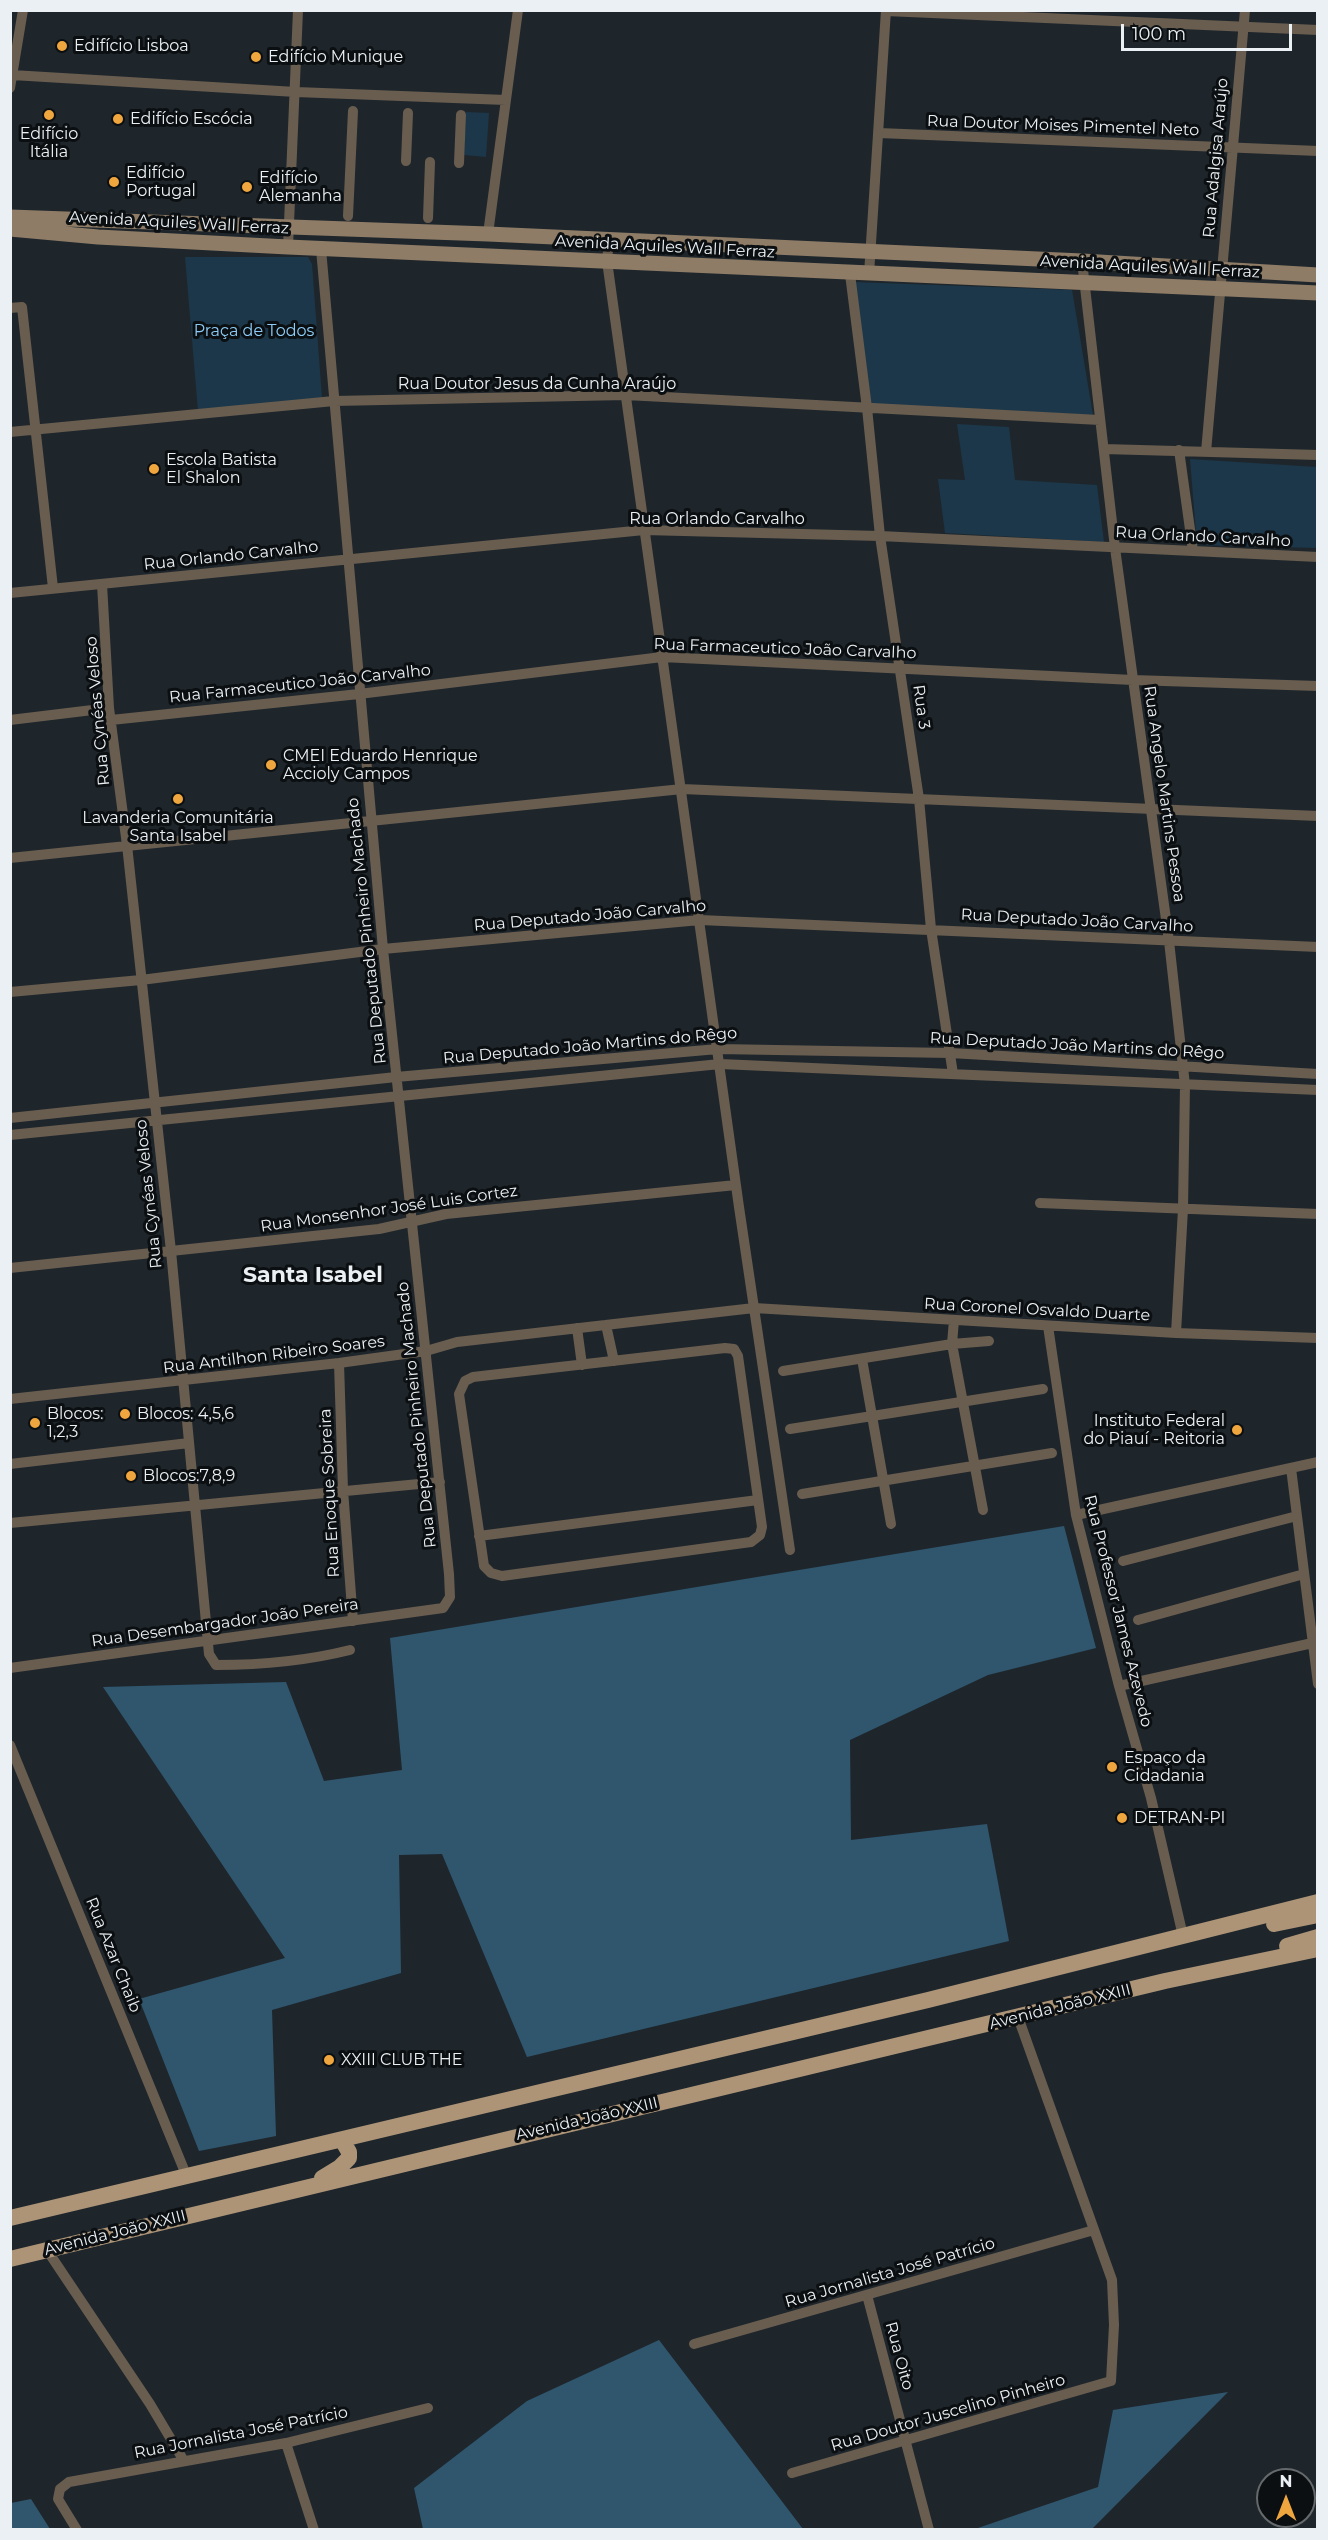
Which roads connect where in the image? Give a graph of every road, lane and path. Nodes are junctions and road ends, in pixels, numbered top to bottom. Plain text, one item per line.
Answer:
1 (23, 10) edge
2 (297, 10) edge
3 (518, 10) edge
4 (1245, 10) edge
5 (886, 11) edge
6 (1243, 26) junction
7 (1317, 30) edge
8 (12, 75) junction
9 (10, 88) edge
10 (296, 92) junction
11 (506, 100) junction
12 (353, 111) dead end
13 (408, 113) dead end
14 (461, 115) dead end
15 (879, 133) junction
16 (1232, 148) junction
17 (1317, 150) edge
18 (406, 161) dead end
19 (430, 162) dead end
20 (459, 164) dead end
21 (348, 216) dead end
22 (10, 217) edge
23 (428, 218) dead end
24 (289, 228) junction
25 (10, 229) edge
26 (488, 234) junction
27 (609, 240) junction
28 (288, 248) junction
29 (321, 249) junction
30 (872, 253) junction
31 (607, 261) junction
32 (1082, 261) junction
33 (1221, 269) junction
34 (850, 274) junction
35 (869, 274) junction
36 (1317, 275) edge
37 (1083, 281) junction
38 (1219, 289) junction
39 (1317, 293) edge
40 (16, 308) edge
41 (626, 395) junction
42 (334, 401) junction
43 (867, 408) junction
44 (1100, 420) junction
45 (34, 429) junction
46 (10, 432) edge
47 (1104, 448) junction
48 (1179, 450) junction
49 (1206, 452) junction
50 (1317, 455) edge
51 (644, 530) junction
52 (880, 536) junction
53 (1115, 548) junction
54 (1193, 551) junction
55 (1317, 557) edge
56 (347, 560) junction
57 (102, 584) junction
58 (53, 588) junction
59 (10, 592) edge
60 (662, 657) junction
61 (901, 668) junction
62 (1133, 680) junction
63 (1317, 686) edge
64 (359, 694) junction
65 (110, 714) junction
66 (10, 720) edge
67 (681, 789) junction
68 (919, 799) junction
69 (1151, 808) junction
70 (1317, 816) edge
71 (371, 820) junction
72 (127, 845) junction
73 (10, 858) edge
74 (700, 920) junction
75 (931, 929) junction
76 (1169, 941) junction
77 (1317, 947) edge
78 (383, 949) junction
79 (141, 980) junction
80 (10, 992) edge
81 (718, 1048) junction
82 (950, 1053) junction
83 (720, 1064) junction
84 (1184, 1068) junction
85 (952, 1074) junction
86 (1317, 1074) edge
87 (396, 1077) junction
88 (1185, 1085) junction
89 (1317, 1090) edge
90 (399, 1096) junction
91 (155, 1103) junction
92 (10, 1118) edge
93 (157, 1120) junction
94 (10, 1135) edge
95 (736, 1185) junction
96 (1040, 1203) dead end
97 (1183, 1209) junction
98 (1317, 1214) edge
99 (412, 1222) junction
100 (171, 1251) junction
101 (10, 1268) edge
102 (754, 1308) junction
103 (954, 1320) junction
104 (606, 1325) junction
105 (1048, 1326) junction
106 (577, 1328) junction
107 (1176, 1333) junction
108 (1317, 1338) edge
109 (989, 1341) dead end
110 (952, 1344) junction
111 (426, 1351) junction
112 (862, 1359) junction
113 (614, 1361) junction
114 (339, 1363) junction
115 (582, 1365) junction
116 (783, 1371) dead end
117 (183, 1381) junction
118 (1043, 1389) dead end
119 (10, 1399) edge
120 (963, 1402) junction
121 (872, 1416) junction
122 (790, 1429) dead end
123 (189, 1443) junction
124 (1052, 1453) dead end
125 (1317, 1461) edge
126 (10, 1464) edge
127 (975, 1465) junction
128 (1291, 1468) junction
129 (883, 1480) junction
130 (440, 1482) junction
131 (343, 1490) junction
132 (802, 1494) dead end
133 (758, 1500) junction
134 (195, 1506) junction
135 (983, 1510) dead end
136 (1076, 1515) junction
137 (1297, 1516) junction
138 (10, 1523) edge
139 (891, 1524) dead end
140 (479, 1536) junction
141 (790, 1550) dead end
142 (1123, 1561) dead end
143 (1304, 1574) junction
144 (443, 1608) joint
145 (1138, 1620) dead end
146 (353, 1621) junction
147 (207, 1641) junction
148 (1315, 1643) edge
149 (350, 1650) dead end
150 (10, 1668) edge
151 (1317, 1684) edge
152 (1119, 1686) junction
153 (10, 1745) edge
154 (1317, 1902) edge
155 (1317, 1915) edge
156 (1183, 1936) junction
157 (1317, 1937) edge
158 (1317, 1949) edge
159 (1097, 1958) junction
160 (1165, 1981) junction
161 (1018, 2017) junction
162 (342, 2140) junction
163 (187, 2177) junction
164 (311, 2185) junction
165 (10, 2218) edge
166 (1094, 2230) junction
167 (47, 2250) junction
168 (10, 2259) edge
169 (867, 2295) junction
170 (694, 2344) dead end
171 (428, 2408) dead end
172 (906, 2440) junction
173 (286, 2443) junction
174 (184, 2461) junction
175 (792, 2473) dead end
176 (76, 2529) edge
177 (314, 2529) edge
178 (929, 2529) edge

1 - 8 street
2 - 10 street
3 - 11 street
4 - 6 street, Rua Adalgisa Araújo
5 - 6 street
5 - 15 street
6 - 7 street
6 - 16 street, Rua Adalgisa Araújo
8 - 9 street
8 - 10 street
10 - 11 street
10 - 24 street
11 - 26 street
12 - 21 street
13 - 18 street
14 - 20 street
15 - 16 street, Rua Doutor Moises Pimentel Neto
15 - 30 street
16 - 17 street, Rua Doutor Moises Pimentel Neto
16 - 33 street, Rua Adalgisa Araújo
19 - 23 street
22 - 24 main road, Avenida Aquiles Wall Ferraz
24 - 26 main road, Avenida Aquiles Wall Ferraz
24 - 28 street
25 - 28 main road, Avenida Aquiles Wall Ferraz
26 - 27 main road, Avenida Aquiles Wall Ferraz
27 - 30 main road, Avenida Aquiles Wall Ferraz
27 - 31 street
28 - 29 main road, Avenida Aquiles Wall Ferraz
29 - 31 main road, Avenida Aquiles Wall Ferraz
29 - 42 street, Rua Deputado Pinheiro Machado
30 - 32 main road, Avenida Aquiles Wall Ferraz
30 - 35 street
31 - 34 main road, Avenida Aquiles Wall Ferraz
31 - 41 street
32 - 33 main road, Avenida Aquiles Wall Ferraz
32 - 37 street, Rua Angelo Martins Pessoa
33 - 36 main road, Avenida Aquiles Wall Ferraz
33 - 38 street, Rua Adalgisa Araújo
34 - 35 main road, Avenida Aquiles Wall Ferraz
34 - 43 street, Rua 3
35 - 37 main road, Avenida Aquiles Wall Ferraz
37 - 38 main road, Avenida Aquiles Wall Ferraz
37 - 44 street, Rua Angelo Martins Pessoa
38 - 39 main road, Avenida Aquiles Wall Ferraz
38 - 49 street, Rua Adalgisa Araújo
40 - 45 street
41 - 42 street, Rua Doutor Jesus da Cunha Araújo
41 - 43 street, Rua Doutor Jesus da Cunha Araújo
41 - 51 street
42 - 45 street, Rua Doutor Jesus da Cunha Araújo
42 - 56 street, Rua Deputado Pinheiro Machado
43 - 44 street, Rua Doutor Jesus da Cunha Araújo
43 - 52 street, Rua 3
44 - 47 street, Rua Angelo Martins Pessoa
45 - 46 street, Rua Doutor Jesus da Cunha Araújo
45 - 58 street
47 - 48 street
47 - 53 street, Rua Angelo Martins Pessoa
48 - 49 street
48 - 54 street
49 - 50 street
51 - 52 street, Rua Orlando Carvalho
51 - 56 street, Rua Orlando Carvalho
51 - 60 street
52 - 53 street, Rua Orlando Carvalho
52 - 61 street, Rua 3
53 - 54 street, Rua Orlando Carvalho
53 - 62 street, Rua Angelo Martins Pessoa
54 - 55 street, Rua Orlando Carvalho
56 - 57 street, Rua Orlando Carvalho
56 - 64 street, Rua Deputado Pinheiro Machado
57 - 58 street, Rua Orlando Carvalho
57 - 65 street, Rua Cynéas Veloso
58 - 59 street, Rua Orlando Carvalho
60 - 61 street, Rua Farmaceutico João Carvalho
60 - 64 street, Rua Farmaceutico João Carvalho
60 - 67 street
61 - 62 street, Rua Farmaceutico João Carvalho
61 - 68 street, Rua 3
62 - 63 street, Rua Farmaceutico João Carvalho
62 - 69 street, Rua Angelo Martins Pessoa
64 - 65 street, Rua Farmaceutico João Carvalho
64 - 71 street, Rua Deputado Pinheiro Machado
65 - 66 street, Rua Farmaceutico João Carvalho
65 - 72 street, Rua Cynéas Veloso
67 - 68 street
67 - 71 street
67 - 74 street
68 - 69 street
68 - 75 street, Rua 3
69 - 70 street
69 - 76 street, Rua Angelo Martins Pessoa
71 - 72 street
71 - 78 street, Rua Deputado Pinheiro Machado
72 - 73 street
72 - 79 street, Rua Cynéas Veloso
74 - 75 street, Rua Deputado João Carvalho
74 - 78 street, Rua Deputado João Carvalho
74 - 81 street
75 - 76 street, Rua Deputado João Carvalho
75 - 82 street, Rua 3
76 - 77 street, Rua Deputado João Carvalho
76 - 84 street, Rua Angelo Martins Pessoa
78 - 79 street, Rua Deputado João Carvalho
78 - 87 street, Rua Deputado Pinheiro Machado
79 - 80 street, Rua Deputado João Carvalho
79 - 91 street, Rua Cynéas Veloso
81 - 82 street, Rua Deputado João Martins do Rêgo
81 - 83 street
81 - 87 street, Rua Deputado João Martins do Rêgo
82 - 84 street, Rua Deputado João Martins do Rêgo
82 - 85 street, Rua 3
83 - 85 street, Rua Deputado João Martins do Rêgo
83 - 90 street, Rua Deputado João Martins do Rêgo
83 - 95 street
84 - 86 street, Rua Deputado João Martins do Rêgo
84 - 88 street, Rua Angelo Martins Pessoa
85 - 88 street, Rua Deputado João Martins do Rêgo
87 - 90 street, Rua Deputado Pinheiro Machado
87 - 91 street, Rua Deputado João Martins do Rêgo
88 - 89 street, Rua Deputado João Martins do Rêgo
88 - 97 street, Rua Angelo Martins Pessoa
90 - 93 street, Rua Deputado João Martins do Rêgo
90 - 99 street, Rua Deputado Pinheiro Machado
91 - 92 street, Rua Deputado João Martins do Rêgo
91 - 93 street, Rua Cynéas Veloso
93 - 94 street, Rua Deputado João Martins do Rêgo
93 - 100 street, Rua Cynéas Veloso
95 - 99 street, Rua Monsenhor José Luis Cortez
95 - 102 street
96 - 97 street
97 - 98 street
97 - 107 street, Rua Angelo Martins Pessoa
99 - 100 street, Rua Monsenhor José Luis Cortez
99 - 111 street, Rua Deputado Pinheiro Machado
100 - 101 street, Rua Monsenhor José Luis Cortez
100 - 117 street, Rua Cynéas Veloso
102 - 103 street, Rua Coronel Osvaldo Duarte
102 - 104 street, Rua Antilhon Ribeiro Soares
102 - 141 street
103 - 105 street, Rua Coronel Osvaldo Duarte
103 - 110 street
104 - 106 street, Rua Antilhon Ribeiro Soares
104 - 113 street
105 - 107 street, Rua Coronel Osvaldo Duarte
105 - 136 street, Rua Professor James Azevedo
106 - 111 street, Rua Antilhon Ribeiro Soares
106 - 115 street
107 - 108 street, Rua Coronel Osvaldo Duarte
109 - 110 street
110 - 112 street
110 - 120 street
111 - 114 street, Rua Antilhon Ribeiro Soares
111 - 130 street, Rua Deputado Pinheiro Machado
112 - 116 street
112 - 121 street
113 - 115 street
113 - 133 street
114 - 117 street, Rua Antilhon Ribeiro Soares
114 - 131 street, Rua Enoque Sobreira
115 - 140 street
117 - 119 street, Rua Antilhon Ribeiro Soares
117 - 123 street, Rua Cynéas Veloso
118 - 120 street
120 - 121 street
120 - 127 street
121 - 122 street
121 - 129 street
123 - 126 street
123 - 134 street, Rua Cynéas Veloso
124 - 127 street
125 - 128 street
127 - 129 street
127 - 135 street
128 - 136 street
128 - 137 street
129 - 132 street
129 - 139 street
130 - 131 street
130 - 144 street, Rua Deputado Pinheiro Machado
131 - 134 street
131 - 146 street, Rua Enoque Sobreira
133 - 140 street
133 - 140 street
134 - 138 street
134 - 147 street, Rua Cynéas Veloso
136 - 152 street, Rua Professor James Azevedo
137 - 142 street
137 - 143 street
143 - 145 street
143 - 148 street
144 - 146 street, Rua Desembargador João Pereira
146 - 147 street, Rua Desembargador João Pereira
147 - 149 street, Rua Cynéas Veloso
147 - 150 street, Rua Desembargador João Pereira
148 - 151 street
148 - 152 street
152 - 156 street, Rua Professor James Azevedo
153 - 163 street, Rua Azar Chaib
154 - 156 main road
155 - 159 main road
156 - 159 main road
157 - 160 main road, Avenida João XXIII
158 - 160 main road, Avenida João XXIII
159 - 162 main road
160 - 161 main road, Avenida João XXIII
161 - 164 main road, Avenida João XXIII
161 - 166 street
162 - 163 main road
162 - 164 main road
163 - 165 main road
164 - 167 main road, Avenida João XXIII
166 - 169 street, Rua Jornalista José Patrício
166 - 172 street, Rua Doutor Juscelino Pinheiro
167 - 168 main road, Avenida João XXIII
167 - 174 street
169 - 170 street, Rua Jornalista José Patrício
169 - 172 street, Rua Oito
171 - 173 street, Rua Jornalista José Patrício
172 - 175 street, Rua Doutor Juscelino Pinheiro
172 - 178 street, Rua Oito
173 - 174 street, Rua Jornalista José Patrício
173 - 177 street
174 - 176 street, Rua Jornalista José Patrício

